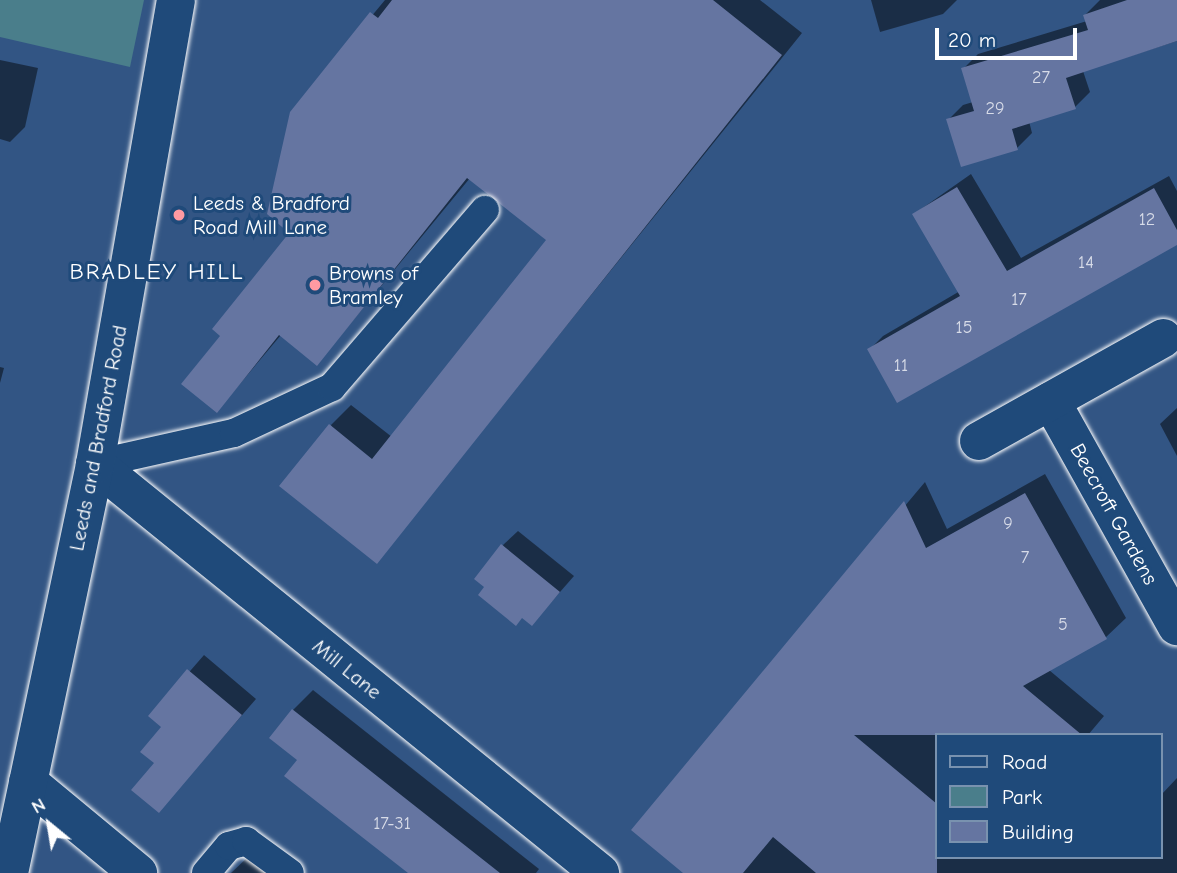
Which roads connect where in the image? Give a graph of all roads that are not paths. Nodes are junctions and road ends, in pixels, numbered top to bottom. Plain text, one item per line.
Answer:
1 (176, 0) edge
2 (485, 210) dead end
3 (1163, 338) dead end
4 (1051, 401) junction
5 (979, 441) dead end
6 (95, 464) junction
7 (1177, 626) edge
8 (28, 782) junction
9 (9, 873) edge
10 (138, 873) edge
11 (206, 873) edge
12 (290, 873) edge
13 (600, 873) edge

1 - 6 street, Leeds and Bradford Road
2 - 6 lane
3 - 4 street
4 - 5 street
4 - 7 street, Beecroft Gardens
6 - 8 street, Leeds and Bradford Road
6 - 13 street, Mill Lane
8 - 9 street, Leeds and Bradford Road
8 - 10 street
11 - 12 lane

